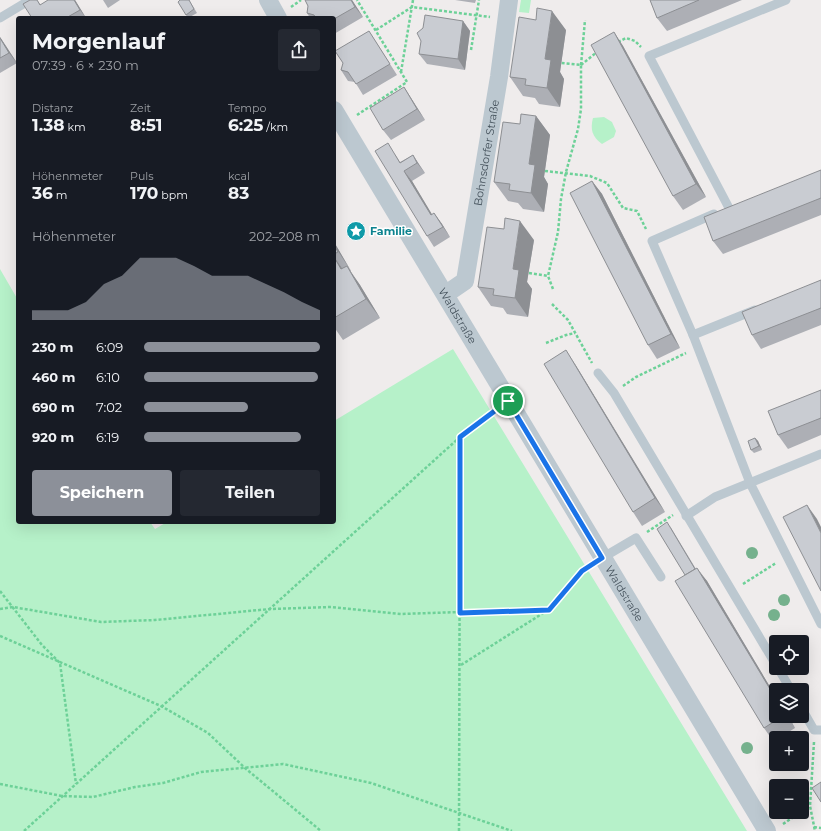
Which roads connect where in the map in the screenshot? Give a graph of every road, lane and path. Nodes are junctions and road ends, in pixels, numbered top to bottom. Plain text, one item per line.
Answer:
1 (30, 0) edge
2 (268, 0) edge
3 (357, 0) edge
4 (413, 0) edge
5 (479, 0) edge
6 (509, 0) edge
7 (786, 0) edge
8 (412, 7) junction
9 (477, 15) junction
10 (277, 16) edge
11 (0, 18) edge
12 (506, 19) junction
13 (585, 20) dead end
14 (376, 30) junction
15 (613, 43) edge
16 (472, 50) dead end
17 (602, 50) edge
18 (649, 56) junction
19 (561, 63) dead end
20 (581, 65) junction
21 (401, 72) junction
22 (338, 117) edge
23 (545, 171) dead end
24 (566, 172) junction
25 (652, 241) junction
26 (529, 273) dead end
27 (548, 276) junction
28 (553, 289) dead end
29 (446, 294) junction
30 (552, 304) dead end
31 (764, 307) edge
32 (575, 334) junction
33 (693, 335) junction
34 (546, 343) dead end
35 (697, 347) junction
36 (598, 373) joint
37 (614, 393) junction
38 (508, 401) junction
39 (460, 437) junction
40 (821, 454) edge
41 (750, 483) junction
42 (684, 513) junction
43 (636, 538) junction
44 (787, 557) junction
45 (602, 558) junction
46 (661, 577) dead end
47 (0, 590) edge
48 (732, 591) junction
49 (13, 607) junction
50 (0, 608) edge
51 (270, 609) junction
52 (549, 610) junction
53 (460, 613) junction
54 (821, 624) edge
55 (0, 636) edge
56 (769, 653) edge
57 (60, 663) junction
58 (460, 665) junction
59 (161, 706) junction
60 (809, 719) edge
61 (818, 730) edge
62 (245, 768) junction
63 (0, 784) edge
64 (76, 784) junction
65 (62, 796) junction
66 (810, 806) joint
67 (459, 812) junction
68 (789, 819) edge
69 (814, 827) junction
70 (821, 828) edge
71 (772, 829) edge
72 (24, 831) edge
73 (321, 831) edge
74 (459, 831) edge
75 (512, 831) edge
76 (815, 831) edge

1 - 11 lane
2 - 10 street
3 - 14 path
4 - 8 path
5 - 9 path
6 - 12 street, Bohnsdorfer Straße
7 - 18 lane
8 - 9 path
8 - 14 path
8 - 21 path
9 - 12 path
9 - 16 path
12 - 29 street, Bohnsdorfer Straße
13 - 20 path
14 - 21 path
15 - 18 path
17 - 20 path
18 - 25 lane
19 - 20 path
20 - 24 path
21 - 22 path
22 - 29 street, Waldstraße
23 - 24 path
24 - 25 path
24 - 27 path
25 - 33 lane
26 - 27 path
27 - 28 path
29 - 38 street, Waldstraße
30 - 32 path
31 - 33 lane
32 - 34 path
32 - 36 path
33 - 35 lane
35 - 37 path
35 - 41 lane
36 - 37 lane
37 - 42 lane
38 - 39 path
38 - 45 street, Waldstraße
39 - 51 path
39 - 53 path
40 - 41 lane
41 - 42 lane
41 - 44 lane
42 - 43 path
42 - 48 lane
43 - 45 lane
43 - 46 lane
44 - 48 path
44 - 54 lane
45 - 52 path
45 - 71 street, Waldstraße
47 - 49 path
48 - 56 lane
49 - 50 path
49 - 51 path
49 - 57 path
51 - 53 path
51 - 59 path
52 - 53 path
52 - 58 path
53 - 58 path
55 - 57 path
57 - 59 path
57 - 64 path
58 - 67 path
59 - 62 path
59 - 64 path
60 - 61 lane
61 - 66 path
62 - 65 path
62 - 67 path
62 - 73 path
63 - 65 path
64 - 65 path
65 - 72 path
66 - 69 path
67 - 74 path
67 - 75 path
68 - 71 path
69 - 70 path
69 - 76 path

